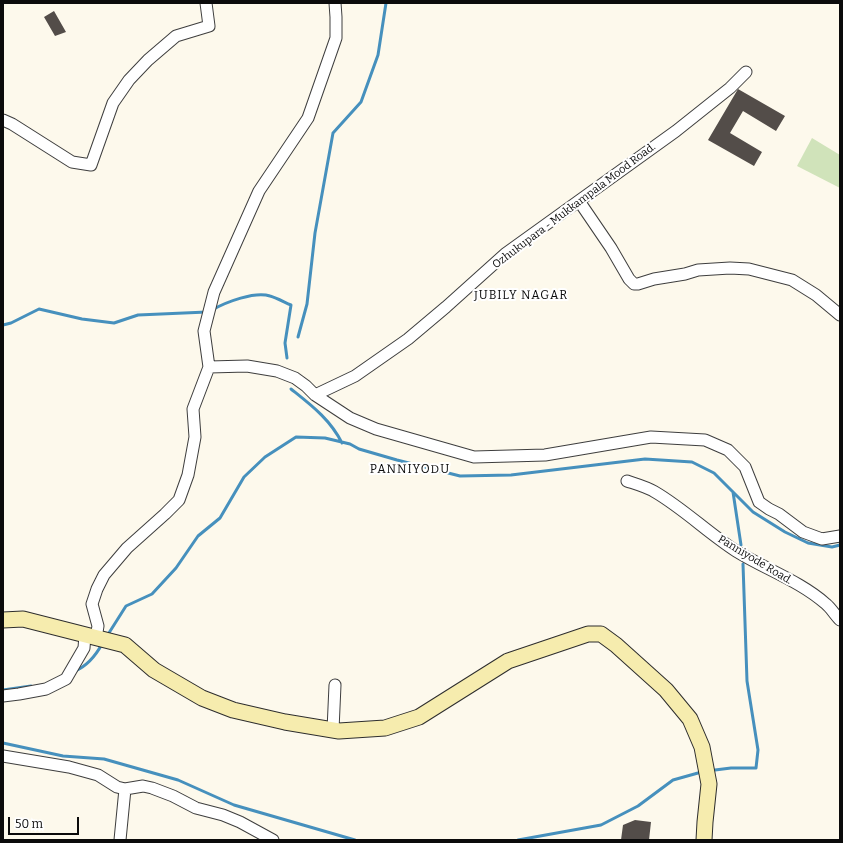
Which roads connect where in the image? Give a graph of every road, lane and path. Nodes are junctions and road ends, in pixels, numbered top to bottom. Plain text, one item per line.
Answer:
1 (206, 3) edge
2 (335, 3) edge
3 (746, 72) dead end
4 (3, 120) edge
5 (579, 201) junction
6 (840, 315) edge
7 (209, 367) junction
8 (314, 395) junction
9 (626, 481) dead end
10 (840, 536) edge
11 (3, 620) edge
12 (840, 620) edge
13 (94, 637) junction
14 (335, 685) dead end
15 (3, 696) edge
16 (333, 730) junction
17 (3, 756) edge
18 (125, 789) junction
19 (120, 840) edge
20 (273, 840) edge
21 (704, 840) edge

1 - 4 street
2 - 7 street
3 - 5 street, Ozhukupara - Mukkampala Mood Road.
5 - 6 street
5 - 8 street, Ozhukupara - Mukkampala Mood Road.
7 - 8 street
7 - 13 street
8 - 10 street
9 - 12 street, Panniyode Road.
11 - 13 main road
13 - 15 street
13 - 16 main road
14 - 16 street
16 - 21 main road
17 - 18 street
18 - 19 street
18 - 20 street

